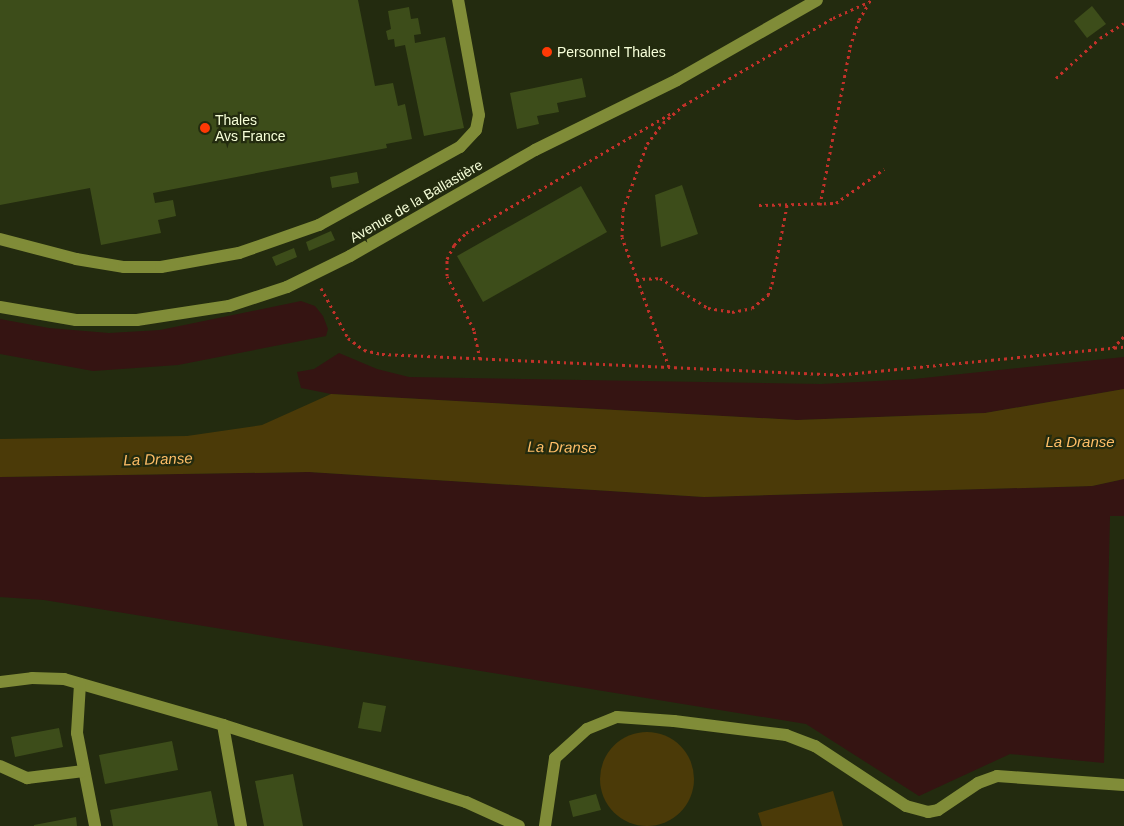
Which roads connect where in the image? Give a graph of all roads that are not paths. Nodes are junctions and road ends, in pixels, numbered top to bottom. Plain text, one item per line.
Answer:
1 (458, 0) edge
2 (817, 0) edge
3 (0, 239) edge
4 (0, 307) edge
5 (0, 682) edge
6 (80, 684) junction
7 (223, 725) junction
8 (0, 766) edge
9 (84, 771) junction
10 (1124, 785) edge
11 (95, 826) edge
12 (241, 826) edge
13 (519, 826) edge
14 (545, 826) edge

1 - 3 street
2 - 4 street, Avenue de la Ballastière
5 - 6 street
6 - 7 street
6 - 9 street
7 - 12 street
7 - 13 street
8 - 9 street
9 - 11 street
10 - 14 street

